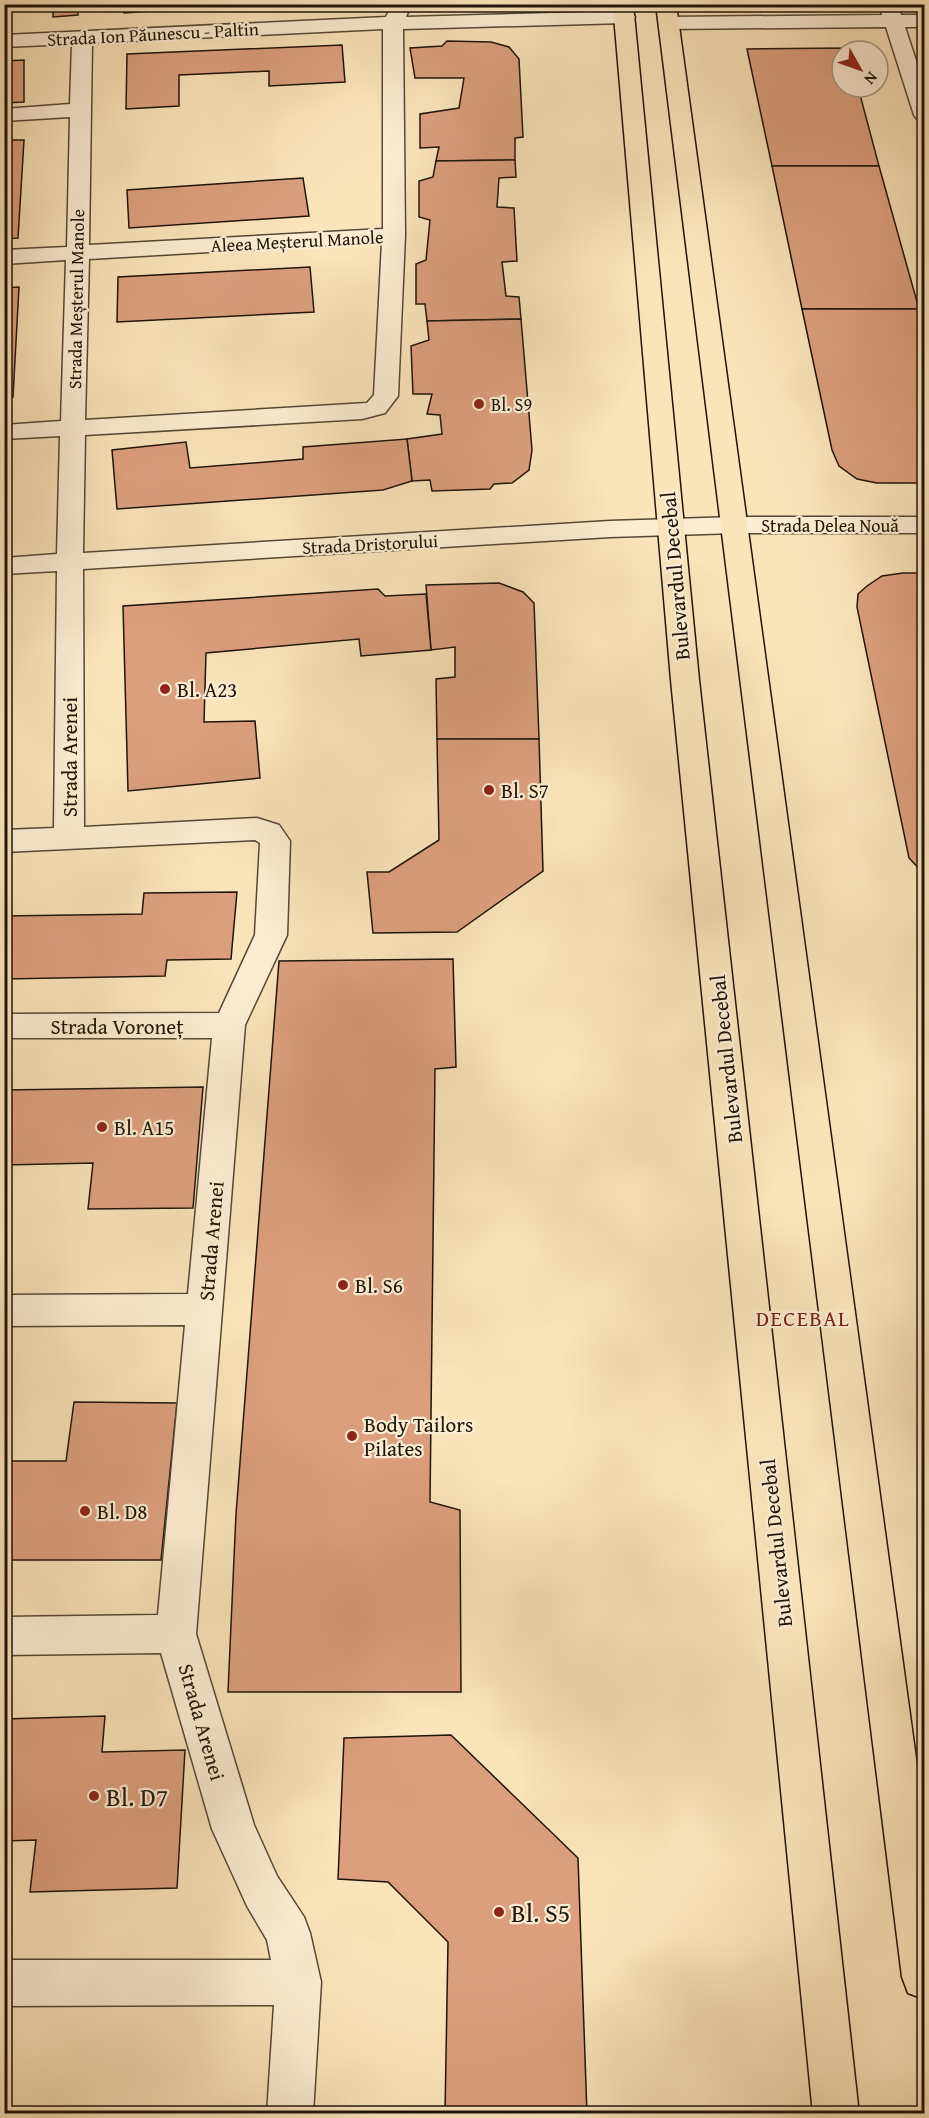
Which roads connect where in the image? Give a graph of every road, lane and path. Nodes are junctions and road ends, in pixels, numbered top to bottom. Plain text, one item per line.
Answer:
1 (624, 11) edge
2 (890, 13) edge
3 (397, 14) edge
4 (668, 14) edge
5 (924, 21) edge
6 (82, 36) junction
7 (4, 40) edge
8 (80, 110) junction
9 (4, 115) edge
10 (924, 115) edge
11 (394, 235) junction
12 (78, 253) junction
13 (4, 257) edge
14 (73, 428) junction
15 (4, 432) edge
16 (735, 525) junction
17 (924, 525) edge
18 (670, 526) junction
19 (69, 562) junction
20 (4, 566) edge
21 (69, 838) junction
22 (4, 841) edge
23 (229, 1025) junction
24 (4, 1026) edge
25 (206, 1309) junction
26 (4, 1311) edge
27 (176, 1634) junction
28 (4, 1636) edge
29 (924, 1977) edge
30 (298, 1982) junction
31 (4, 1983) edge
32 (290, 2114) edge
33 (836, 2114) edge

1 - 3 street, Strada Ion Păunescu - Paltin
1 - 18 main road, Bulevardul Decebal
2 - 4 street
2 - 5 street
2 - 10 street
3 - 6 street, Strada Ion Păunescu - Paltin
3 - 11 street, Aleea Meșterul Manole
4 - 16 main road
6 - 7 street, Strada Ion Păunescu - Paltin
6 - 8 street, Strada Meșterul Manole
8 - 9 street
8 - 12 street, Strada Meșterul Manole
11 - 12 street, Aleea Meșterul Manole
11 - 14 street
12 - 13 street, Aleea Meșterul Manole
12 - 14 street, Strada Meșterul Manole
14 - 15 street
14 - 19 street, Strada Meșterul Manole
16 - 17 street, Strada Delea Nouă
16 - 18 street, Strada Dristorului
16 - 29 main road
18 - 19 street, Strada Dristorului
18 - 33 main road, Bulevardul Decebal
19 - 20 street, Strada Dristorului
19 - 21 street, Strada Arenei
21 - 22 street
21 - 23 street, Strada Arenei
23 - 24 street, Strada Voroneț
23 - 25 street, Strada Arenei
25 - 26 street
25 - 27 street, Strada Arenei
27 - 28 street
27 - 30 street, Strada Arenei
30 - 31 street
30 - 32 street, Strada Arenei

